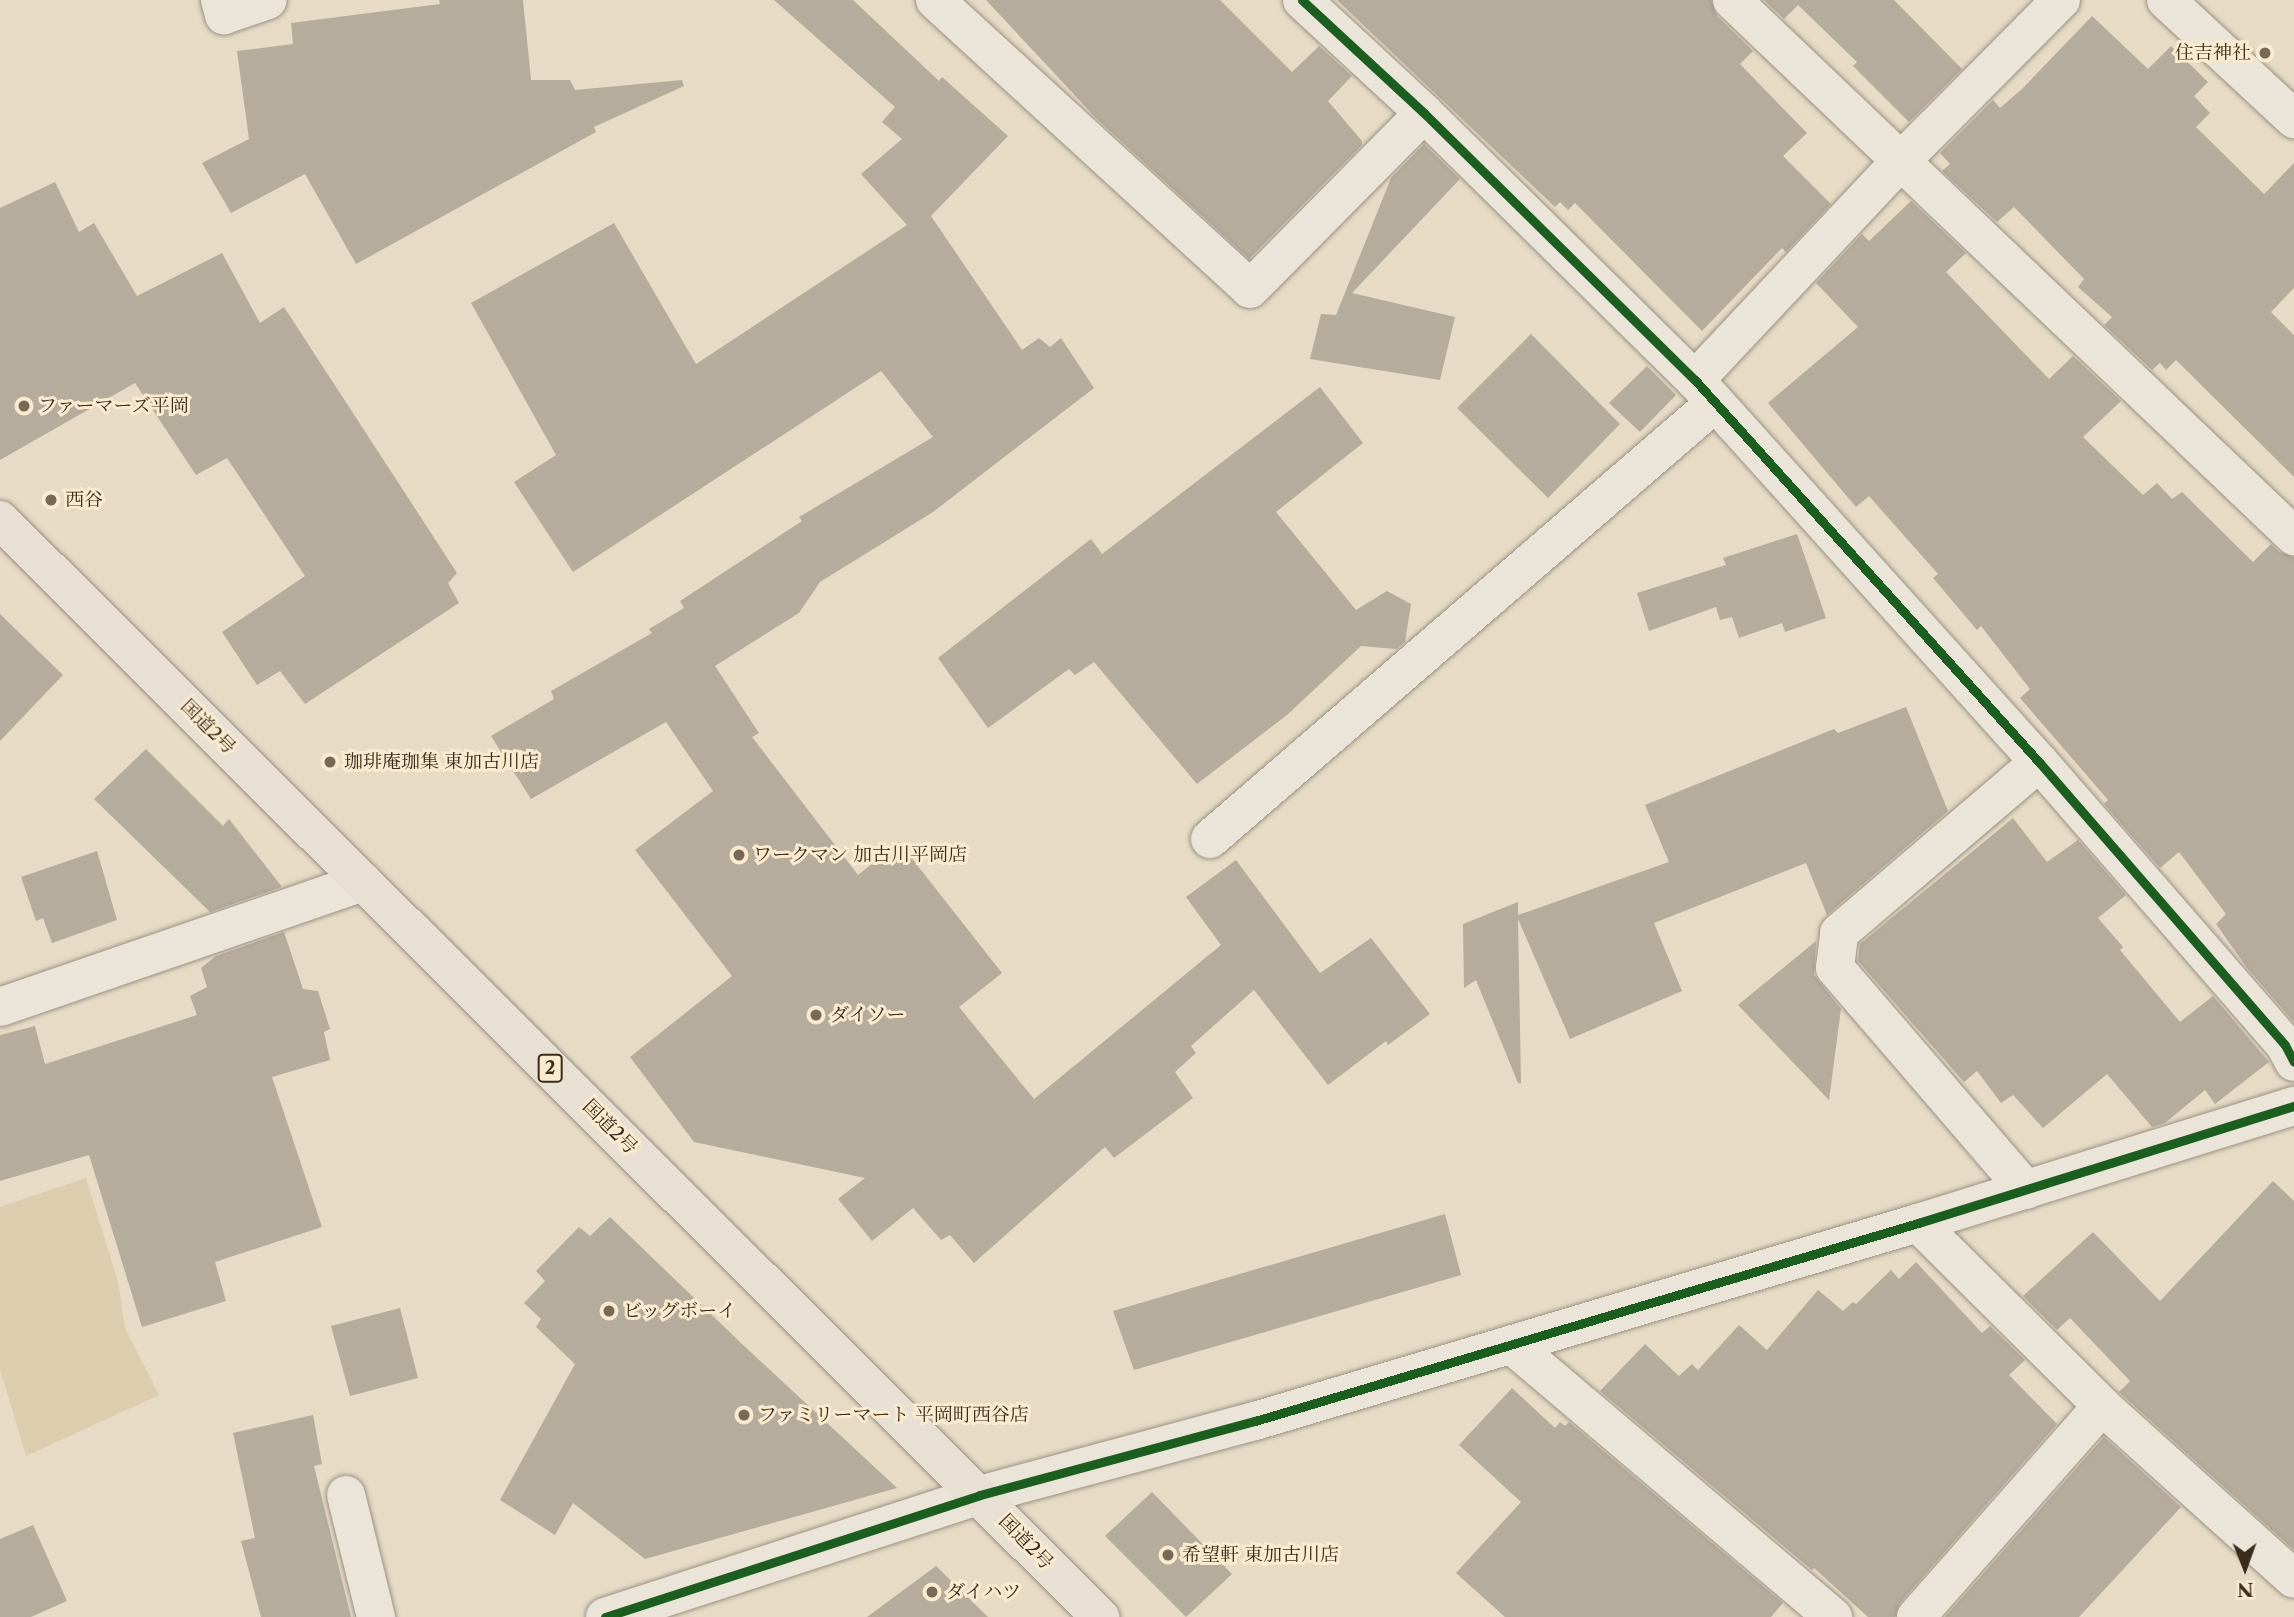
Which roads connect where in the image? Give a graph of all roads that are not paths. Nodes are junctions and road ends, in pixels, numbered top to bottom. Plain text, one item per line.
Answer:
1 (220, 0) edge
2 (268, 0) edge
3 (935, 0) edge
4 (1302, 0) edge
5 (1731, 0) edge
6 (2061, 0) edge
7 (2166, 0) edge
8 (1424, 113) junction
9 (2294, 119) edge
10 (1901, 161) junction
11 (1705, 392) junction
12 (0, 520) edge
13 (2294, 536) edge
14 (2039, 762) junction
15 (1210, 839) dead end
16 (363, 882) junction
17 (0, 1007) edge
18 (2294, 1062) edge
19 (2294, 1106) edge
20 (2026, 1189) junction
21 (1917, 1223) junction
22 (1512, 1345) junction
23 (2102, 1406) junction
24 (346, 1494) dead end
25 (980, 1495) junction
26 (2294, 1579) edge
27 (376, 1617) edge
28 (605, 1617) edge
29 (1100, 1617) edge
30 (1833, 1617) edge
31 (1916, 1617) edge

1 - 2 street
3 - 8 street
4 - 8 street
5 - 10 street
6 - 10 street
7 - 9 street
8 - 11 street
10 - 11 street
10 - 13 street
11 - 14 street
11 - 15 street
12 - 16 highway, 国道2号 / 2
14 - 18 street
14 - 20 street
16 - 17 street
16 - 25 highway, 国道2号 / 2
19 - 20 street
20 - 21 street
21 - 22 street
21 - 23 street
22 - 25 street
22 - 30 street
23 - 26 street
23 - 31 street
24 - 27 street
25 - 28 street
25 - 29 highway, 国道2号 / 2

